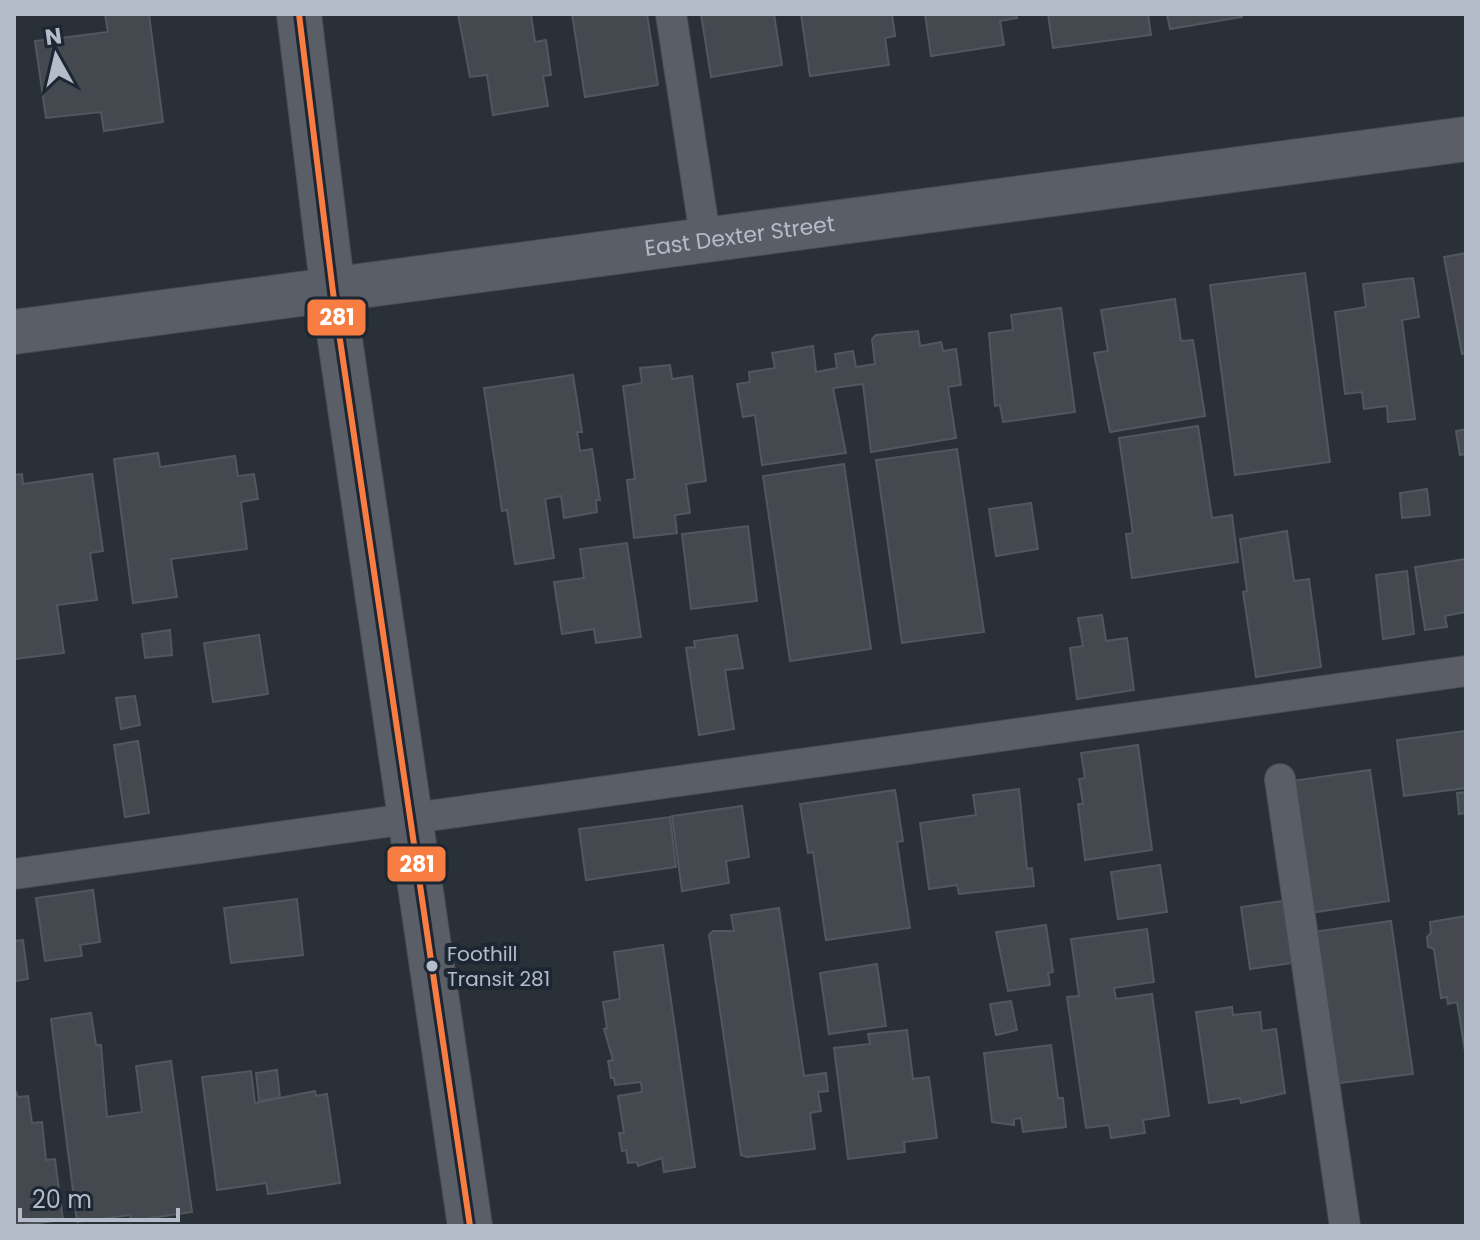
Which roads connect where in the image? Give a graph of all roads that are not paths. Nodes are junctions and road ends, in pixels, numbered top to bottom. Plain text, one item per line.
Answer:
1 (299, 14) edge
2 (671, 14) edge
3 (1466, 139) edge
4 (706, 242) junction
5 (333, 292) junction
6 (14, 332) edge
7 (1466, 671) edge
8 (1280, 779) dead end
9 (411, 821) junction
10 (14, 874) edge
11 (470, 1226) edge
12 (1345, 1226) edge

1 - 5 street
2 - 4 lane
3 - 4 street, East Dexter Street
4 - 5 street, East Dexter Street
5 - 6 street, East Dexter Street
5 - 9 street
7 - 9 lane
8 - 12 lane
9 - 10 lane
9 - 11 street

